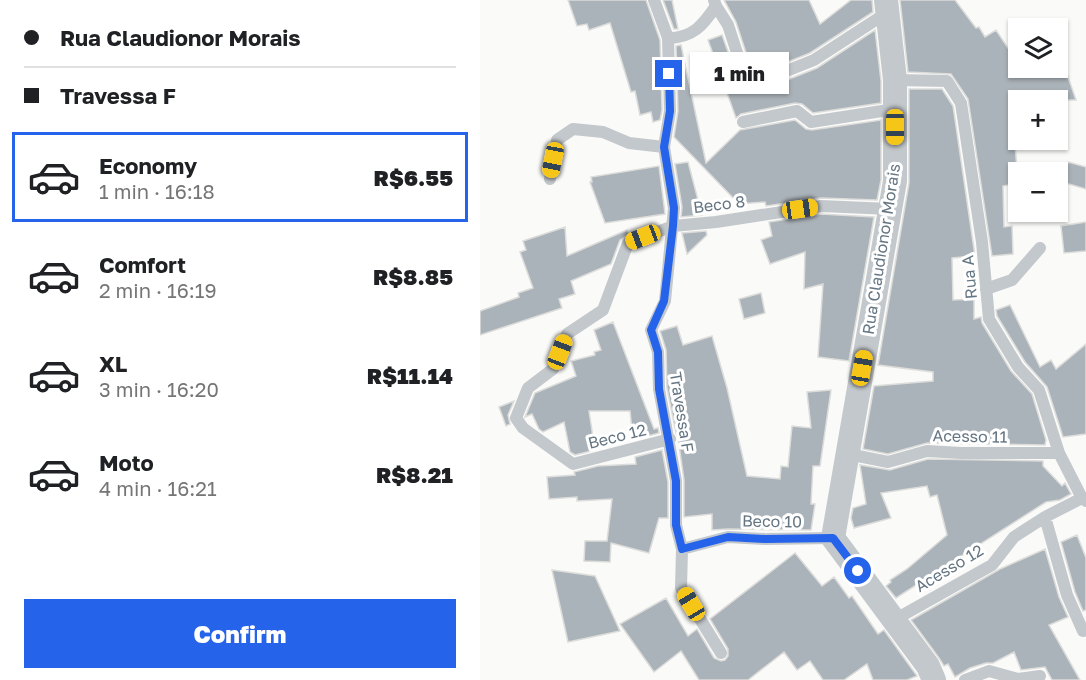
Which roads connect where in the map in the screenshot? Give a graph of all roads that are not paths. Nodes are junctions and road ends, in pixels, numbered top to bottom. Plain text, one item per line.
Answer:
1 (654, 0) edge
2 (715, 3) edge
3 (887, 6) edge
4 (668, 38) junction
5 (742, 68) dead end
6 (779, 74) dead end
7 (895, 80) junction
8 (895, 109) junction
9 (743, 122) dead end
10 (664, 147) junction
11 (550, 179) dead end
12 (890, 209) junction
13 (673, 226) junction
14 (1040, 248) dead end
15 (986, 289) junction
16 (516, 418) joint
17 (670, 439) junction
18 (1059, 453) junction
19 (848, 454) junction
20 (1084, 499) edge
21 (1045, 517) junction
22 (833, 538) junction
23 (682, 549) junction
24 (894, 620) junction
25 (1083, 631) dead end
26 (721, 653) dead end
27 (1040, 676) dead end
28 (934, 680) edge
29 (965, 680) edge

1 - 4 lane, Travessa F
2 - 4 lane
2 - 5 lane
3 - 6 lane
3 - 7 street, Rua Claudionor Morais
4 - 10 lane, Travessa F
7 - 8 street, Rua Claudionor Morais
7 - 15 lane, Rua A
8 - 9 lane
8 - 12 street, Rua Claudionor Morais
10 - 11 lane
10 - 13 lane, Travessa F
12 - 13 lane, Beco 8
12 - 19 street, Rua Claudionor Morais
13 - 16 lane, Beco 8
13 - 17 lane, Travessa F
14 - 15 lane
15 - 18 lane, Rua A
16 - 17 lane, Beco 12
17 - 23 lane, Travessa F
18 - 19 lane, Acesso 11
18 - 20 lane, Rua A
19 - 22 street, Rua Claudionor Morais
20 - 21 lane, Acesso 12
21 - 24 lane, Acesso 12
21 - 25 lane
22 - 23 lane, Beco 10
22 - 24 street
23 - 26 lane
24 - 28 street
27 - 29 lane

